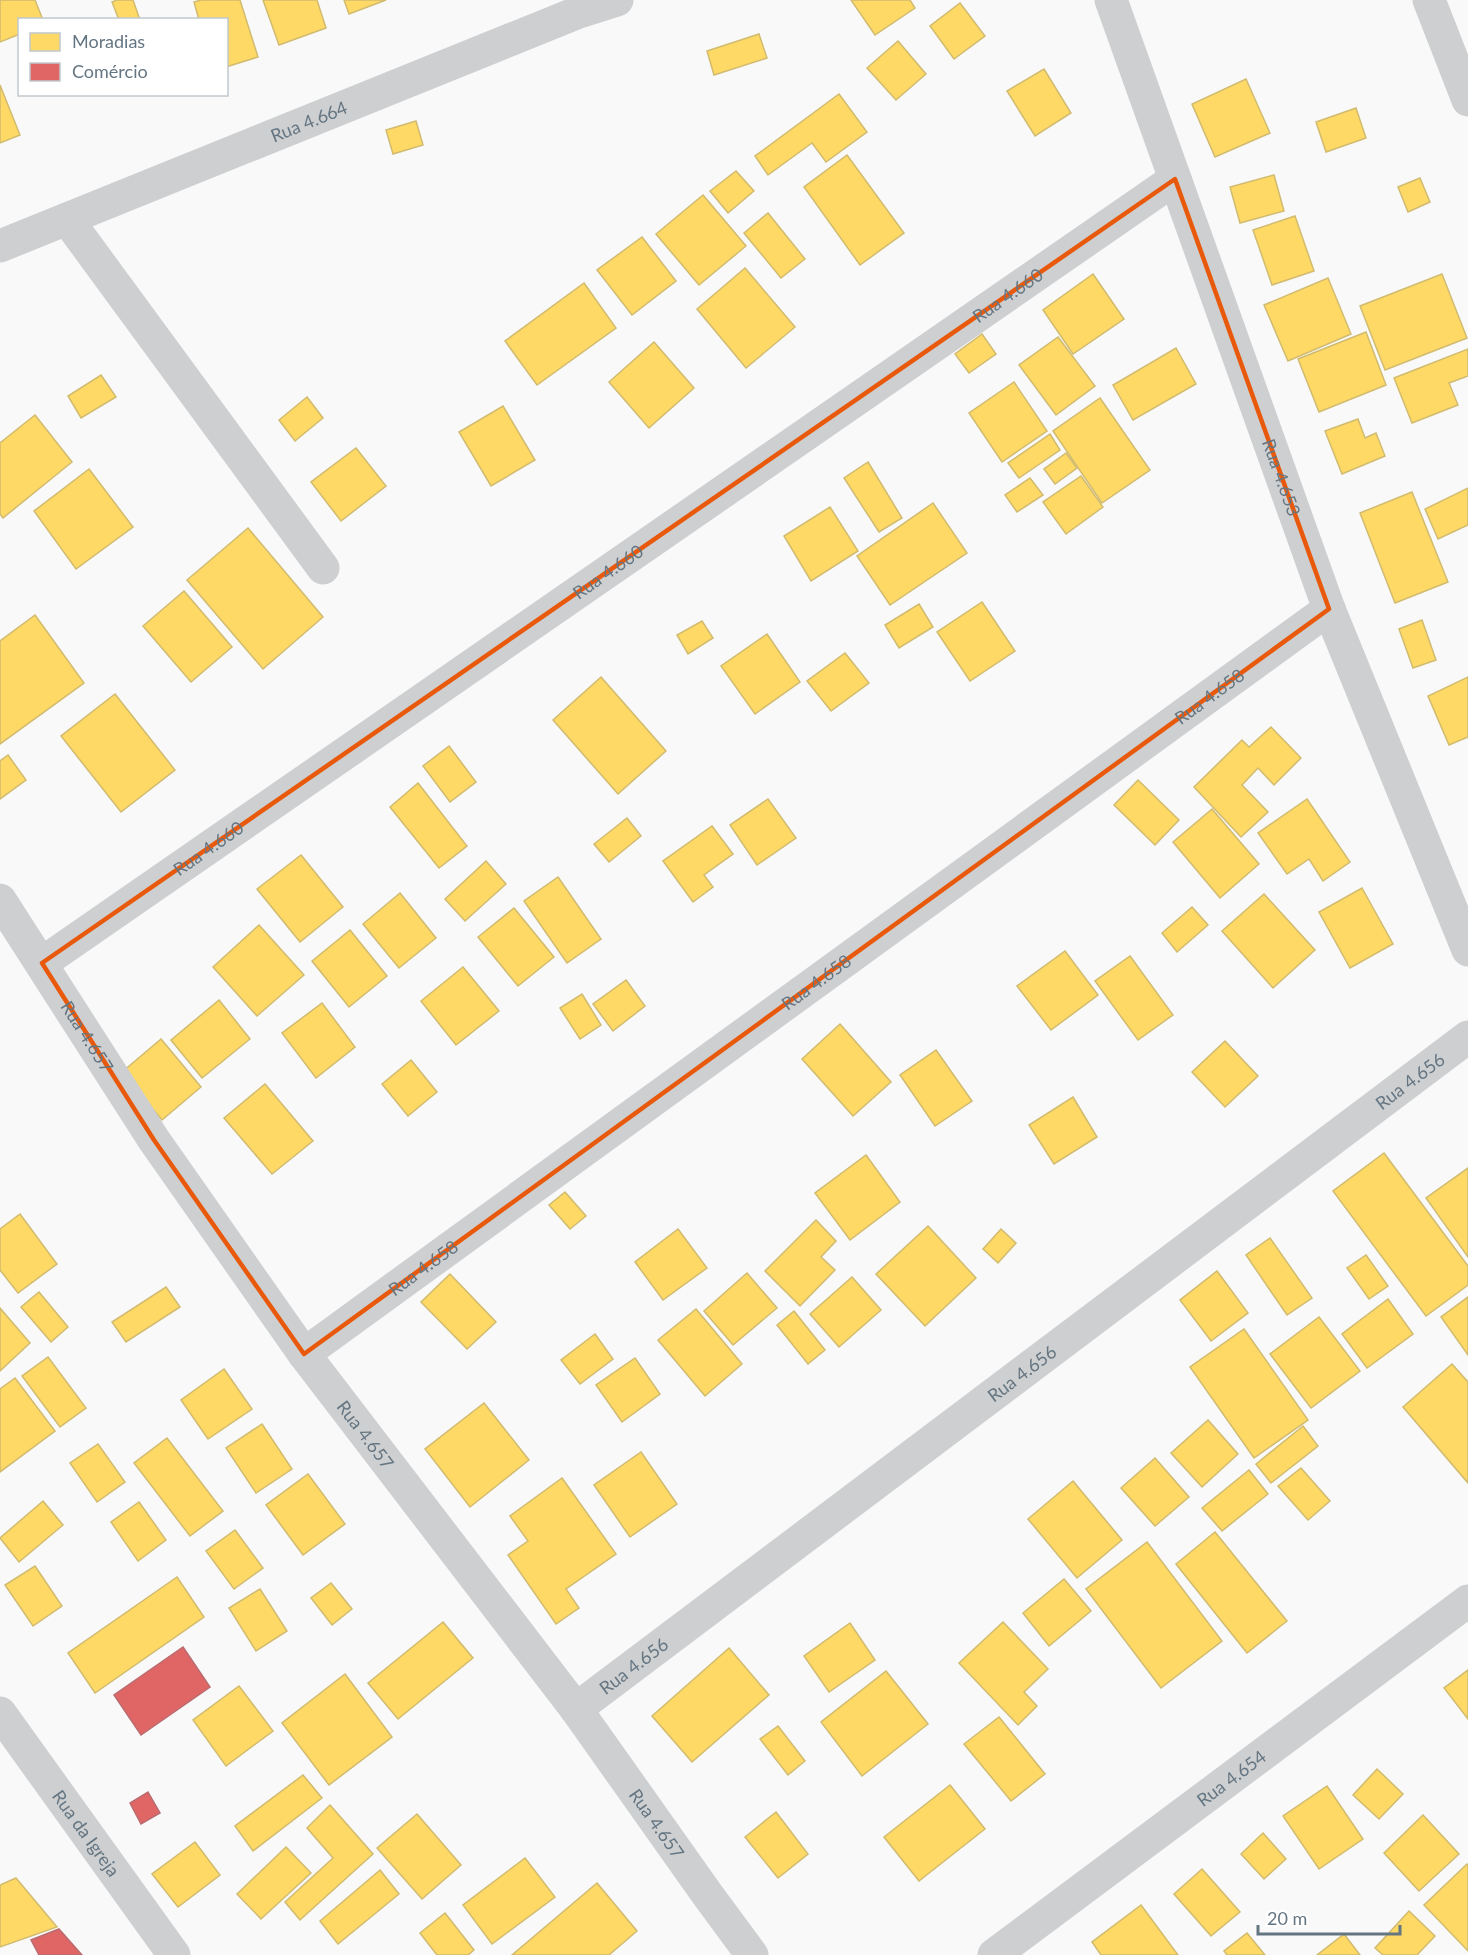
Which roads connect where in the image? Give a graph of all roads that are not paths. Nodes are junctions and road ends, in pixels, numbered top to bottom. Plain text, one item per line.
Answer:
1 (617, 0) edge
2 (1111, 0) edge
3 (1429, 0) edge
4 (1468, 100) edge
5 (1175, 179) junction
6 (67, 219) junction
7 (0, 246) edge
8 (323, 568) dead end
9 (1329, 609) junction
10 (0, 900) edge
11 (1468, 950) edge
12 (42, 963) junction
13 (1468, 1037) edge
14 (304, 1354) junction
15 (1468, 1601) edge
16 (576, 1709) junction
17 (0, 1713) edge
18 (174, 1955) edge
19 (752, 1955) edge
20 (994, 1955) edge

1 - 6 street, Rua 4.664
2 - 5 street, Rua 4.653
3 - 4 street
5 - 9 street, Rua 4.653
5 - 12 street, Rua 4.660
6 - 7 street, Rua 4.664
6 - 8 street
9 - 11 street, Rua 4.653
9 - 14 street, Rua 4.658
10 - 12 street, Rua 4.657
12 - 14 street, Rua 4.657
13 - 16 street, Rua 4.656
14 - 16 street, Rua 4.657
15 - 20 street, Rua 4.654
16 - 19 street, Rua 4.657
17 - 18 street, Rua da Igreja

